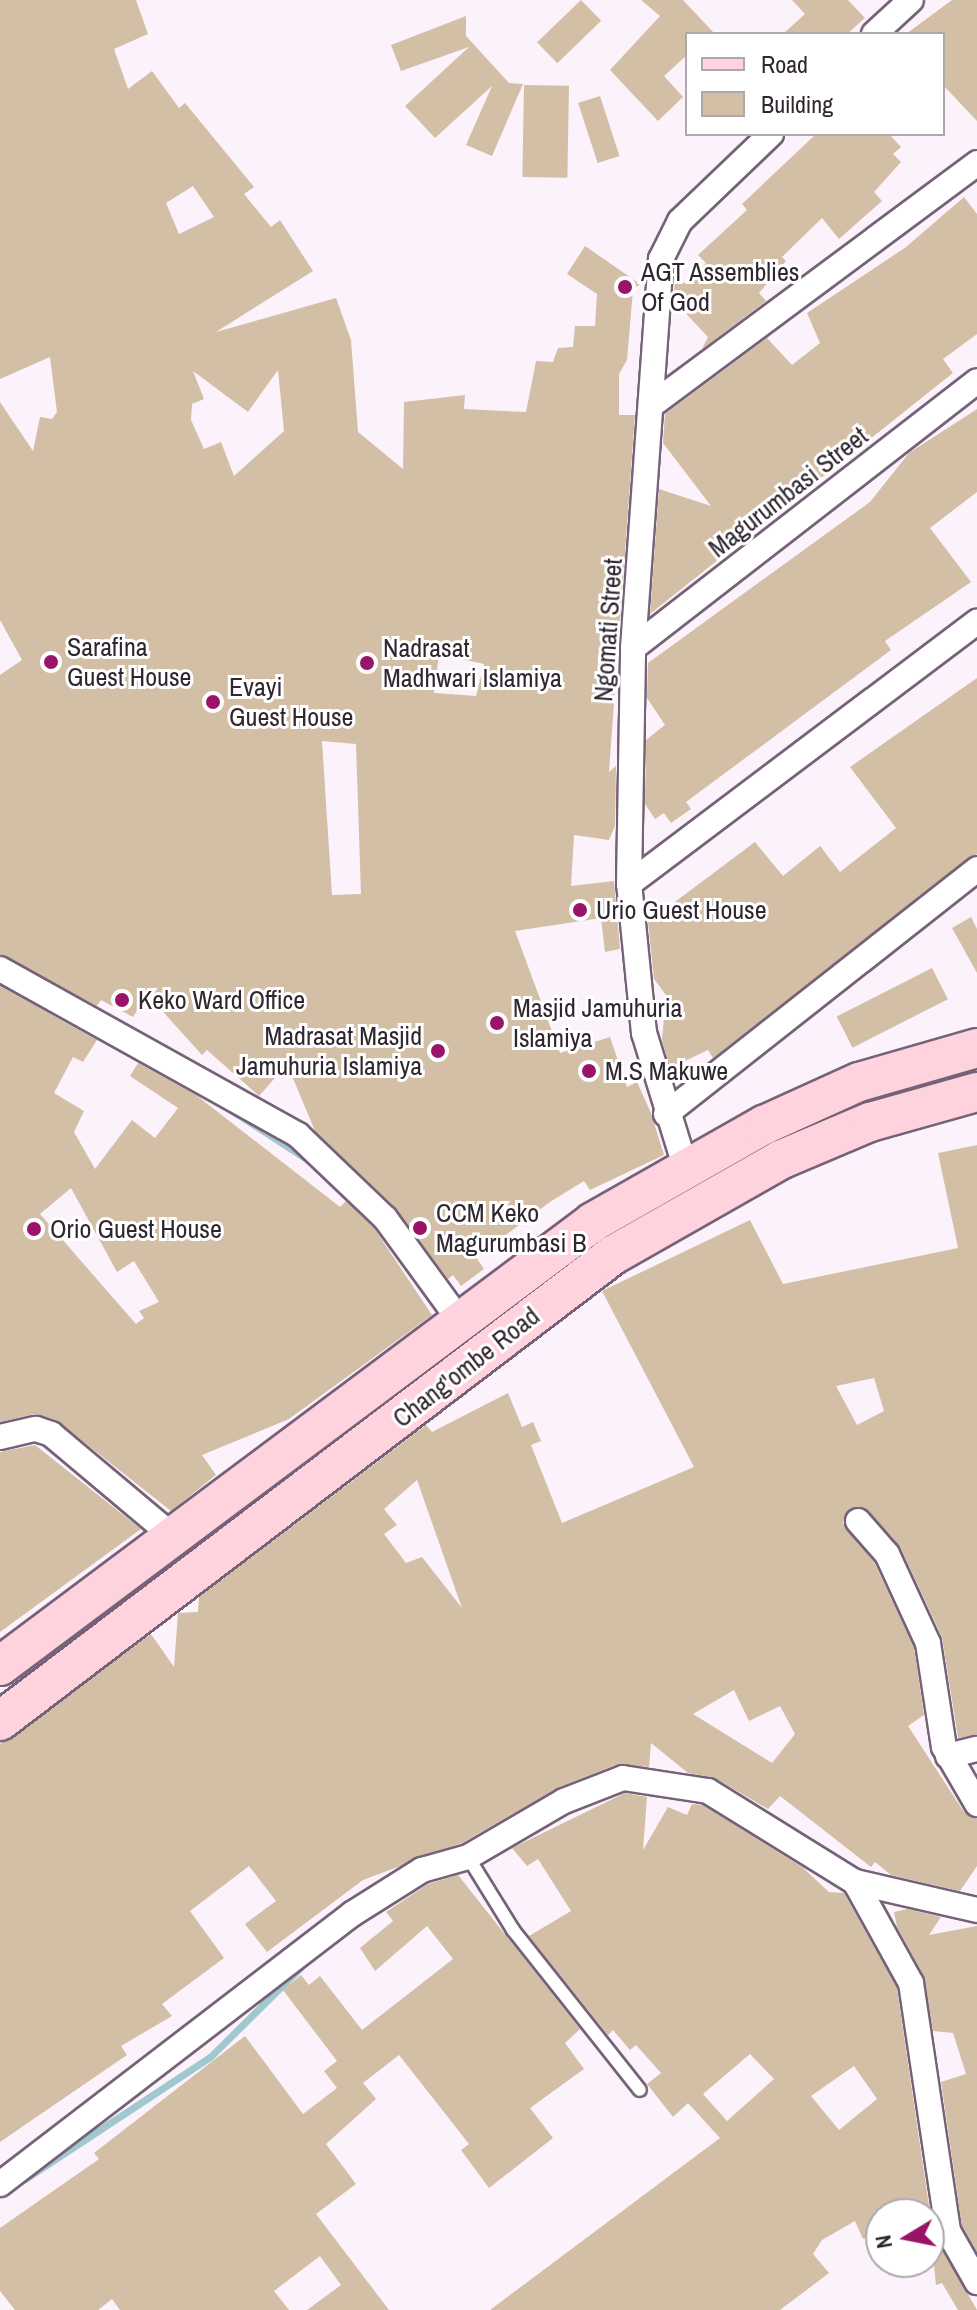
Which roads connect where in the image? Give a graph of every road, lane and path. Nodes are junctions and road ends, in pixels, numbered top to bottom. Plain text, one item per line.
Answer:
1 (911, 0) edge
2 (876, 32) edge
3 (769, 136) edge
4 (977, 163) edge
5 (977, 381) edge
6 (653, 404) junction
7 (977, 622) edge
8 (633, 648) junction
9 (977, 869) edge
10 (629, 884) junction
11 (0, 969) edge
12 (977, 1048) edge
13 (977, 1092) edge
14 (666, 1114) junction
15 (685, 1166) junction
16 (458, 1318) junction
17 (0, 1437) edge
18 (858, 1521) dead end
19 (162, 1527) dead end
20 (0, 1666) edge
21 (0, 1721) edge
22 (977, 1749) edge
23 (948, 1756) junction
24 (977, 1804) edge
25 (468, 1857) junction
26 (855, 1882) junction
27 (895, 1896) junction
28 (977, 1910) edge
29 (874, 1918) junction
30 (640, 2090) dead end
31 (0, 2184) edge
32 (977, 2282) edge

1 - 2 street
3 - 6 street, Ngomati Street
4 - 6 street
5 - 8 street, Magurumbasi Street
6 - 8 street, Ngomati Street
7 - 10 street
8 - 10 street, Ngomati Street
9 - 14 street
10 - 14 street, Ngomati Street
11 - 16 street
12 - 15 main road, Chang'ombe Road
13 - 21 main road, Chang'ombe Road
14 - 15 street, Ngomati Street
15 - 16 main road, Chang'ombe Road
16 - 20 main road, Chang'ombe Road
17 - 19 street
18 - 23 street
22 - 23 street
23 - 24 street
25 - 26 street
25 - 30 lane
25 - 31 street
26 - 27 street
26 - 29 street
27 - 28 street
27 - 29 street
29 - 32 street

